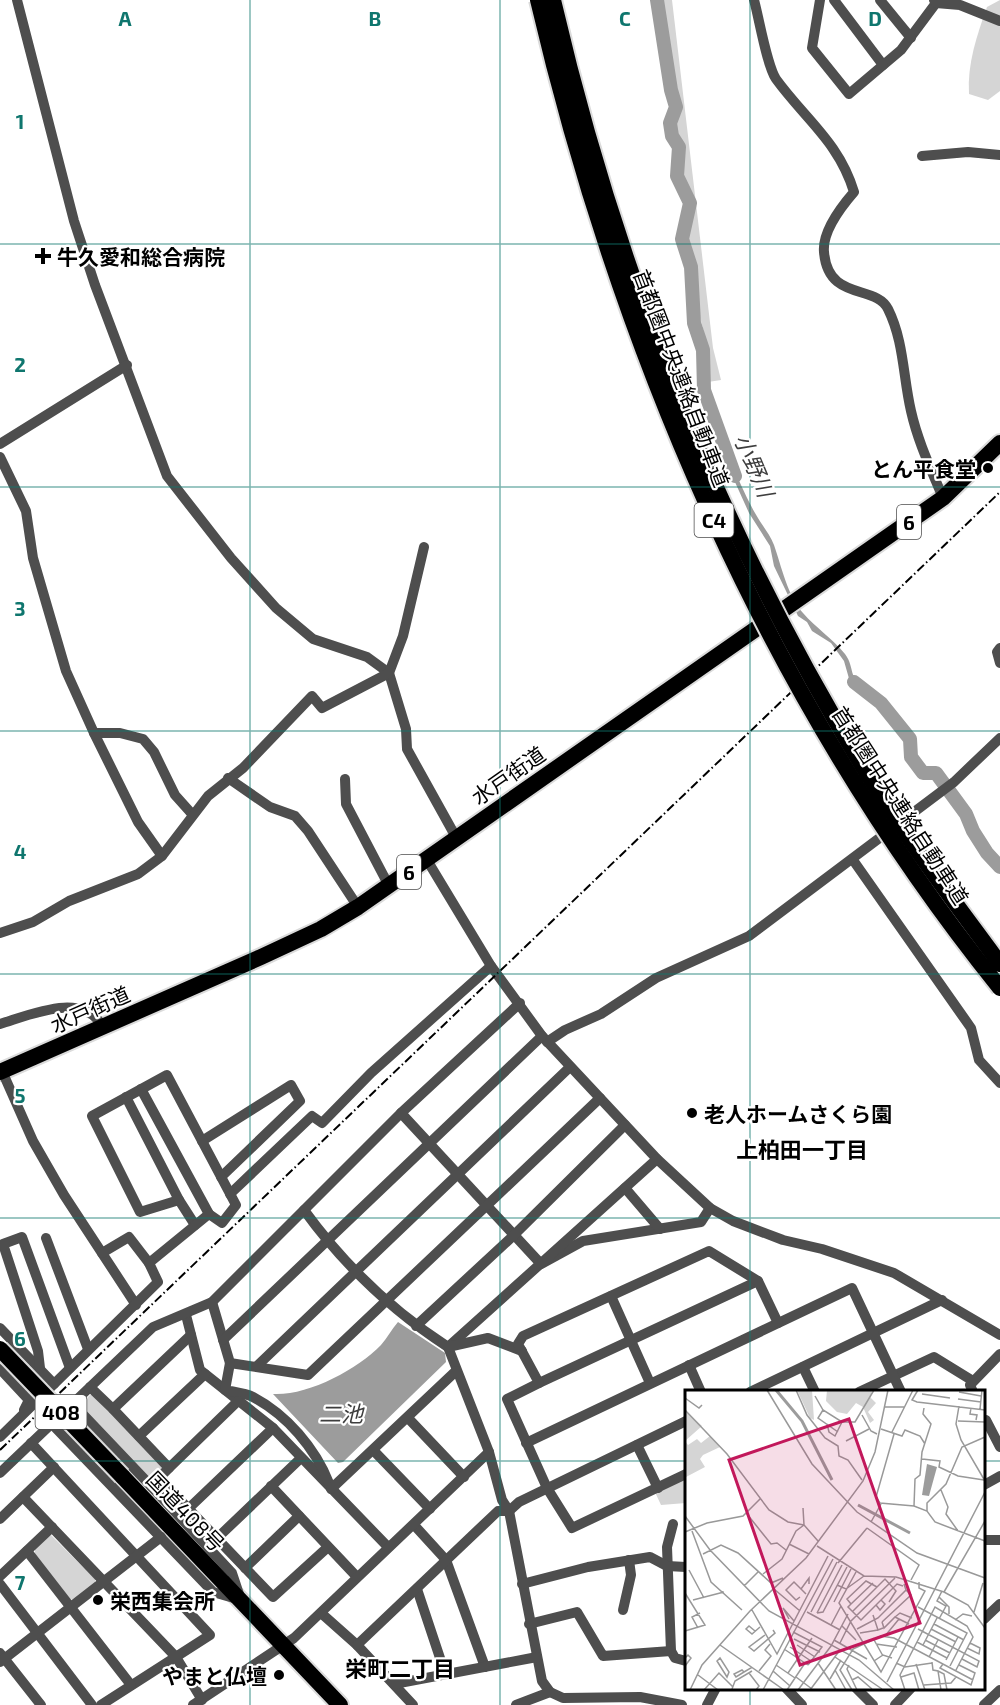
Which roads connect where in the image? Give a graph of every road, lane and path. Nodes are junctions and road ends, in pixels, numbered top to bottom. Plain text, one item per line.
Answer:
1 (17, 0) edge
2 (538, 0) edge
3 (553, 0) edge
4 (754, 0) edge
5 (820, 0) edge
6 (834, 0) edge
7 (880, 0) edge
8 (935, 2) edge
9 (1000, 21) edge
10 (911, 38) junction
11 (883, 66) junction
12 (1000, 155) edge
13 (922, 156) dead end
14 (127, 365) junction
15 (1000, 443) edge
16 (0, 444) edge
17 (0, 457) edge
18 (943, 498) junction
19 (424, 547) dead end
20 (1000, 648) edge
21 (1000, 663) edge
22 (388, 673) junction
23 (94, 733) junction
24 (1000, 738) edge
25 (228, 778) junction
26 (345, 779) dead end
27 (192, 814) junction
28 (457, 839) junction
29 (162, 856) junction
30 (427, 860) junction
31 (853, 860) junction
32 (389, 886) junction
33 (358, 907) junction
34 (0, 933) edge
35 (1000, 964) edge
36 (490, 966) junction
37 (1000, 988) edge
38 (520, 1003) junction
39 (0, 1024) edge
40 (103, 1028) junction
41 (545, 1039) junction
42 (570, 1067) junction
43 (1, 1072) edge
44 (1000, 1083) edge
45 (141, 1089) junction
46 (126, 1097) junction
47 (600, 1098) junction
48 (401, 1113) junction
49 (625, 1125) junction
50 (202, 1141) junction
51 (430, 1145) junction
52 (657, 1159) junction
53 (458, 1175) junction
54 (221, 1177) junction
55 (625, 1188) junction
56 (230, 1194) junction
57 (179, 1200) junction
58 (486, 1206) junction
59 (710, 1208) junction
60 (304, 1210) junction
61 (209, 1214) junction
62 (195, 1225) junction
63 (660, 1228) junction
64 (514, 1235) junction
65 (46, 1238) dead end
66 (328, 1242) junction
67 (102, 1253) junction
68 (149, 1263) junction
69 (541, 1263) junction
70 (357, 1273) junction
71 (758, 1281) junction
72 (611, 1296) junction
73 (942, 1300) junction
74 (385, 1301) junction
75 (212, 1302) junction
76 (136, 1305) junction
77 (186, 1315) junction
78 (778, 1323) junction
79 (416, 1326) junction
80 (0, 1328) edge
81 (874, 1332) junction
82 (191, 1335) junction
83 (1000, 1335) edge
84 (630, 1339) junction
85 (223, 1340) junction
86 (448, 1347) junction
87 (0, 1349) edge
88 (88, 1349) junction
89 (522, 1351) junction
90 (997, 1362) edge
91 (230, 1363) junction
92 (690, 1365) junction
93 (257, 1366) junction
94 (803, 1367) junction
95 (40, 1368) junction
96 (70, 1368) junction
97 (0, 1369) edge
98 (456, 1371) junction
99 (206, 1374) junction
100 (894, 1376) junction
101 (539, 1383) junction
102 (650, 1383) junction
103 (54, 1384) junction
104 (973, 1386) edge
105 (90, 1387) junction
106 (225, 1390) junction
107 (700, 1390) edge
108 (754, 1390) edge
109 (814, 1390) edge
110 (863, 1390) edge
111 (900, 1390) edge
112 (238, 1401) junction
113 (73, 1404) junction
114 (113, 1409) junction
115 (22, 1416) junction
116 (408, 1418) junction
117 (985, 1420) edge
118 (685, 1422) edge
119 (51, 1423) junction
120 (273, 1428) junction
121 (139, 1436) junction
122 (0, 1437) edge
123 (31, 1443) junction
124 (526, 1443) junction
125 (637, 1445) junction
126 (1000, 1447) edge
127 (373, 1450) junction
128 (489, 1452) junction
129 (301, 1458) junction
130 (54, 1467) junction
131 (169, 1468) junction
132 (0, 1473) edge
133 (685, 1475) edge
134 (1000, 1476) edge
135 (464, 1477) junction
136 (159, 1478) junction
137 (985, 1484) edge
138 (151, 1486) junction
139 (271, 1486) junction
140 (548, 1488) junction
141 (658, 1488) junction
142 (331, 1489) junction
143 (23, 1497) junction
144 (188, 1509) junction
145 (430, 1509) junction
146 (509, 1511) junction
147 (299, 1516) junction
148 (0, 1519) edge
149 (673, 1524) dead end
150 (414, 1525) junction
151 (52, 1527) junction
152 (161, 1537) junction
153 (213, 1543) junction
154 (328, 1546) junction
155 (388, 1547) junction
156 (27, 1551) junction
157 (137, 1555) junction
158 (446, 1560) junction
159 (629, 1560) junction
160 (667, 1566) junction
161 (685, 1567) edge
162 (245, 1568) junction
163 (0, 1576) edge
164 (357, 1578) junction
165 (104, 1581) junction
166 (0, 1584) edge
167 (522, 1584) junction
168 (417, 1589) junction
169 (240, 1600) junction
170 (70, 1607) junction
171 (622, 1610) dead end
172 (321, 1613) junction
173 (529, 1624) junction
174 (37, 1632) junction
175 (357, 1645) junction
176 (284, 1646) junction
177 (671, 1651) junction
178 (176, 1657) junction
179 (537, 1657) junction
180 (2, 1658) edge
181 (685, 1660) edge
182 (485, 1666) junction
183 (445, 1673) junction
184 (394, 1684) junction
185 (132, 1685) junction
186 (715, 1690) edge
187 (787, 1690) edge
188 (857, 1690) edge
189 (910, 1690) edge
190 (1000, 1690) edge
191 (550, 1692) junction
192 (616, 1701) edge
193 (198, 1702) edge
194 (335, 1704) edge
195 (41, 1705) edge
196 (92, 1705) edge
197 (100, 1705) edge
198 (413, 1705) edge
199 (516, 1705) edge
200 (547, 1705) edge
201 (682, 1705) edge
202 (707, 1705) edge
203 (802, 1705) edge
204 (873, 1705) edge
205 (895, 1705) edge
206 (984, 1705) edge

1 - 14 street
2 - 37 highway, 首都圏中央連絡自動車道 / C4, bridge
3 - 35 highway, 首都圏中央連絡自動車道 / C4, bridge
4 - 18 street
5 - 11 street
6 - 11 street
7 - 10 street
8 - 9 street
8 - 10 street
10 - 11 street
12 - 13 street
14 - 16 street
14 - 22 street
15 - 18 highway, 水戸街道 / 6
17 - 23 street
18 - 28 highway, 水戸街道 / 6
19 - 22 street
20 - 21 street
22 - 25 street
22 - 28 street
23 - 27 street
23 - 29 street
24 - 31 street
25 - 27 street
25 - 33 street
26 - 32 street
27 - 29 street
28 - 30 highway, 水戸街道 / 6
29 - 34 street
30 - 32 highway, 水戸街道 / 6
30 - 36 street
31 - 41 street
31 - 44 street
32 - 33 highway, 水戸街道 / 6
33 - 40 highway, 水戸街道 / 6
36 - 38 street
36 - 56 street
38 - 41 street
38 - 48 street
39 - 40 street
40 - 43 highway, 水戸街道 / 6
41 - 42 street
41 - 51 street
42 - 47 street
42 - 53 street
43 - 67 street
45 - 46 street
45 - 50 street
45 - 61 street
46 - 57 street
46 - 57 street
47 - 49 street
47 - 58 street
48 - 51 street
48 - 60 street
49 - 52 street
49 - 64 street
50 - 54 street
50 - 54 street
51 - 53 street
51 - 66 street
52 - 55 street
52 - 59 street
53 - 58 street
53 - 70 street
54 - 56 street
55 - 63 street
55 - 69 street
56 - 61 street
57 - 62 street
58 - 64 street
58 - 74 street
59 - 63 street
59 - 73 street
60 - 66 street
60 - 75 street
61 - 62 street
62 - 68 street
63 - 69 street
64 - 69 street
64 - 79 street
65 - 88 street
66 - 70 street
66 - 85 street
67 - 68 street
67 - 76 street
68 - 76 street
69 - 86 street
70 - 74 street
70 - 93 street
71 - 72 street
71 - 78 street
71 - 84 street
72 - 84 street
72 - 89 street
73 - 81 street
73 - 83 street
74 - 79 street
74 - 93 street
75 - 77 street
75 - 85 street
76 - 88 street
77 - 82 street
77 - 105 street
78 - 81 street
78 - 92 street
79 - 86 street
80 - 95 street
81 - 94 street
81 - 100 street
82 - 99 street
82 - 114 street
84 - 101 street
84 - 102 street
85 - 91 street
86 - 89 street
86 - 98 street
87 - 169 highway, 国道408号 / 408, bridge
88 - 96 street
89 - 101 street
90 - 104 street
91 - 93 street
91 - 106 street
92 - 102 street
92 - 107 street
94 - 108 street
94 - 109 street
95 - 96 street
95 - 103 street
96 - 103 street
97 - 115 street
98 - 116 street
98 - 128 street
99 - 106 street
99 - 121 street
100 - 104 street
100 - 110 street
100 - 111 street
101 - 124 street
102 - 124 street
103 - 115 street
105 - 113 street
105 - 114 street
106 - 112 street
106 - 142 street
112 - 120 street
112 - 131 street
113 - 119 street
113 - 138 street
114 - 121 street
115 - 122 street
116 - 127 street
116 - 135 street
117 - 126 street
118 - 125 street
119 - 123 street
119 - 152 street
120 - 129 street
120 - 144 street
121 - 131 street
123 - 130 street
123 - 132 street
124 - 140 street
125 - 140 street
125 - 141 street
127 - 142 street
127 - 145 street
128 - 135 street
128 - 146 street
129 - 139 street
129 - 142 street
130 - 143 street
130 - 157 street
131 - 136 street
133 - 141 street
134 - 137 street
135 - 145 street
136 - 138 street
136 - 144 street
138 - 153 street
139 - 147 street
139 - 153 street
140 - 141 street
140 - 146 street
142 - 155 street
143 - 148 street
143 - 151 street
144 - 153 street
145 - 150 street
146 - 158 street
146 - 167 street
147 - 154 street
147 - 162 street
149 - 160 street
150 - 155 street
150 - 158 street
151 - 156 street
151 - 165 street
152 - 157 street
152 - 169 street
153 - 162 street
153 - 169 street
154 - 162 street
154 - 164 street
155 - 164 street
156 - 163 street
156 - 170 street
157 - 165 street
157 - 178 street
158 - 168 street
158 - 182 street
159 - 160 street
159 - 167 street
159 - 171 street
160 - 161 street
160 - 177 street
164 - 172 street
165 - 170 street
165 - 178 street
166 - 174 street
167 - 173 street
168 - 175 street
168 - 183 street
169 - 176 highway, 国道408号 / 408
170 - 174 street
170 - 185 street
172 - 175 street
172 - 176 street
173 - 177 street
173 - 179 street
174 - 180 street
174 - 196 street
175 - 184 street
176 - 193 street
176 - 194 highway, 国道408号 / 408
177 - 181 street
178 - 185 street
178 - 193 street
179 - 182 street
179 - 191 street
180 - 195 street
182 - 183 street
183 - 184 street
184 - 198 street
185 - 197 street
186 - 202 street
187 - 203 street
188 - 204 street
189 - 205 street
190 - 206 street
191 - 192 street
191 - 199 street
191 - 200 street
192 - 201 street

